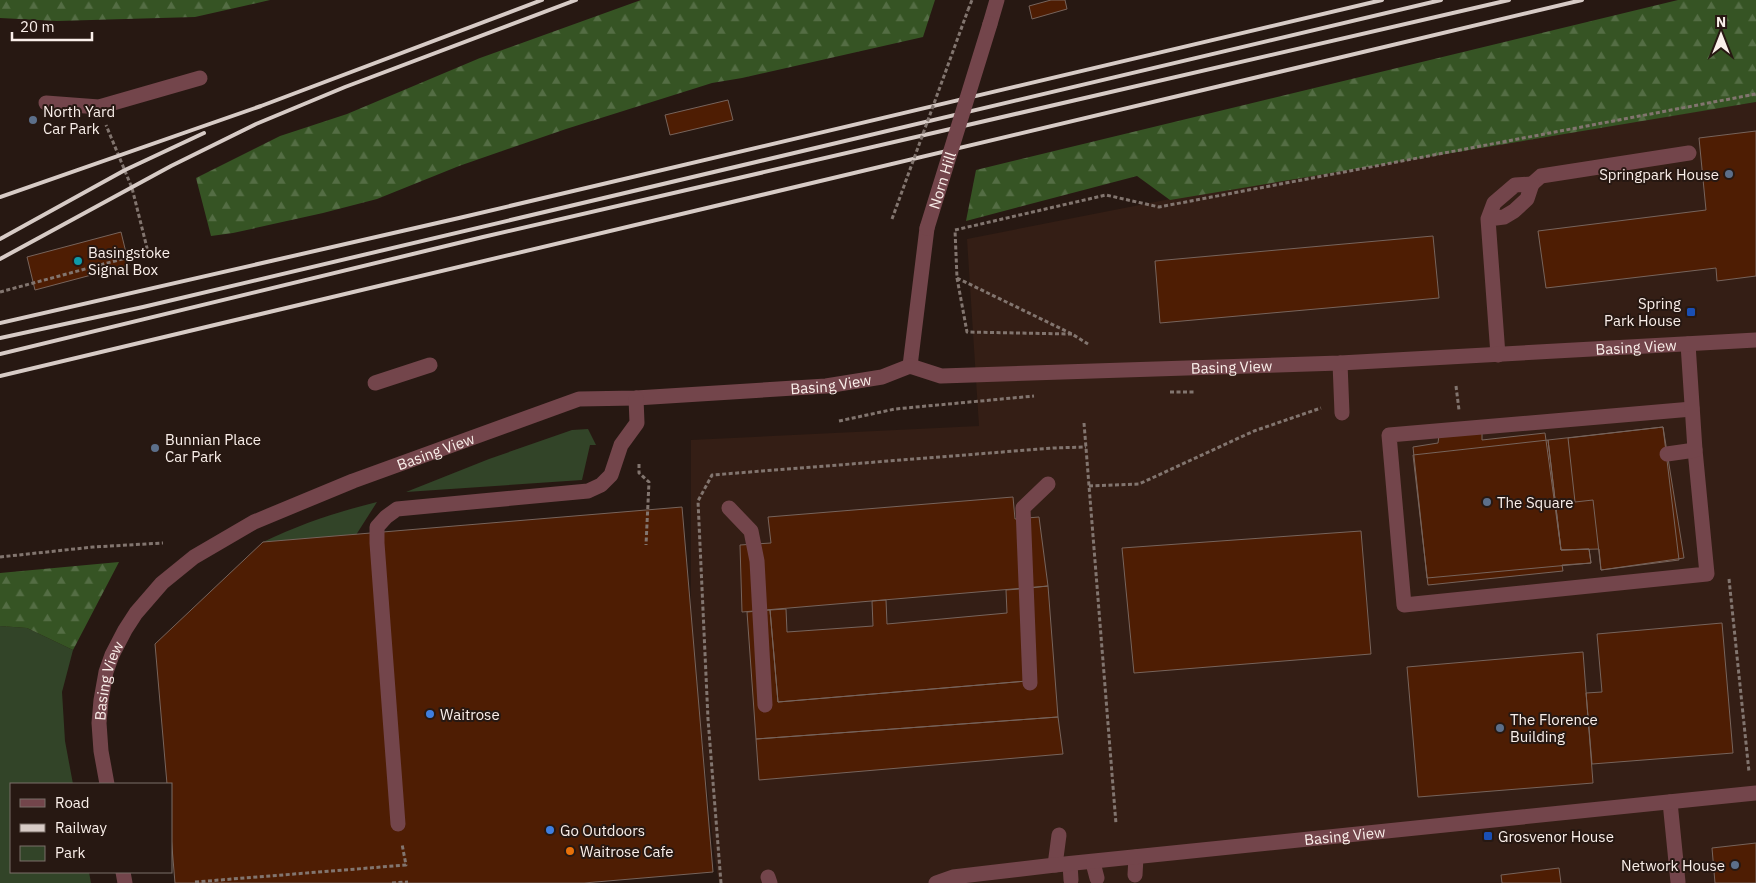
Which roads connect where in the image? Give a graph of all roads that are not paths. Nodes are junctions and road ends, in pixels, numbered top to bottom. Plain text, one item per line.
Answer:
1 (997, 0) edge
2 (200, 78) dead end
3 (46, 104) dead end
4 (1689, 154) dead end
5 (1756, 340) edge
6 (1688, 344) junction
7 (1498, 355) junction
8 (1340, 363) junction
9 (430, 365) dead end
10 (910, 366) junction
11 (375, 383) dead end
12 (636, 398) junction
13 (1692, 409) junction
14 (1342, 413) dead end
15 (1695, 450) junction
16 (1667, 454) dead end
17 (1048, 484) dead end
18 (729, 508) dead end
19 (1030, 683) dead end
20 (765, 705) dead end
21 (107, 783) edge
22 (1756, 793) edge
23 (1670, 802) junction
24 (398, 824) dead end
25 (1059, 835) dead end
26 (1136, 857) junction
27 (1091, 862) junction
28 (1063, 865) junction
29 (1135, 875) dead end
30 (1096, 878) dead end
31 (1070, 880) dead end
32 (1678, 882) dead end
33 (936, 883) edge

1 - 10 street, Norn Hill, bridge
2 - 3 street
4 - 7 street
5 - 6 street, Basing View
6 - 7 street, Basing View
6 - 13 street
7 - 8 street, Basing View
8 - 10 street, Basing View
8 - 14 street
9 - 11 street
10 - 12 street, Basing View
12 - 21 street, Basing View
12 - 24 street
13 - 15 street
13 - 15 street
15 - 16 street
17 - 19 street
18 - 20 street
22 - 23 street, Basing View
23 - 26 street, Basing View
23 - 32 street
25 - 28 street
26 - 27 street, Basing View
26 - 29 street
27 - 28 street, Basing View
27 - 30 street
28 - 31 street
28 - 33 street, Basing View

